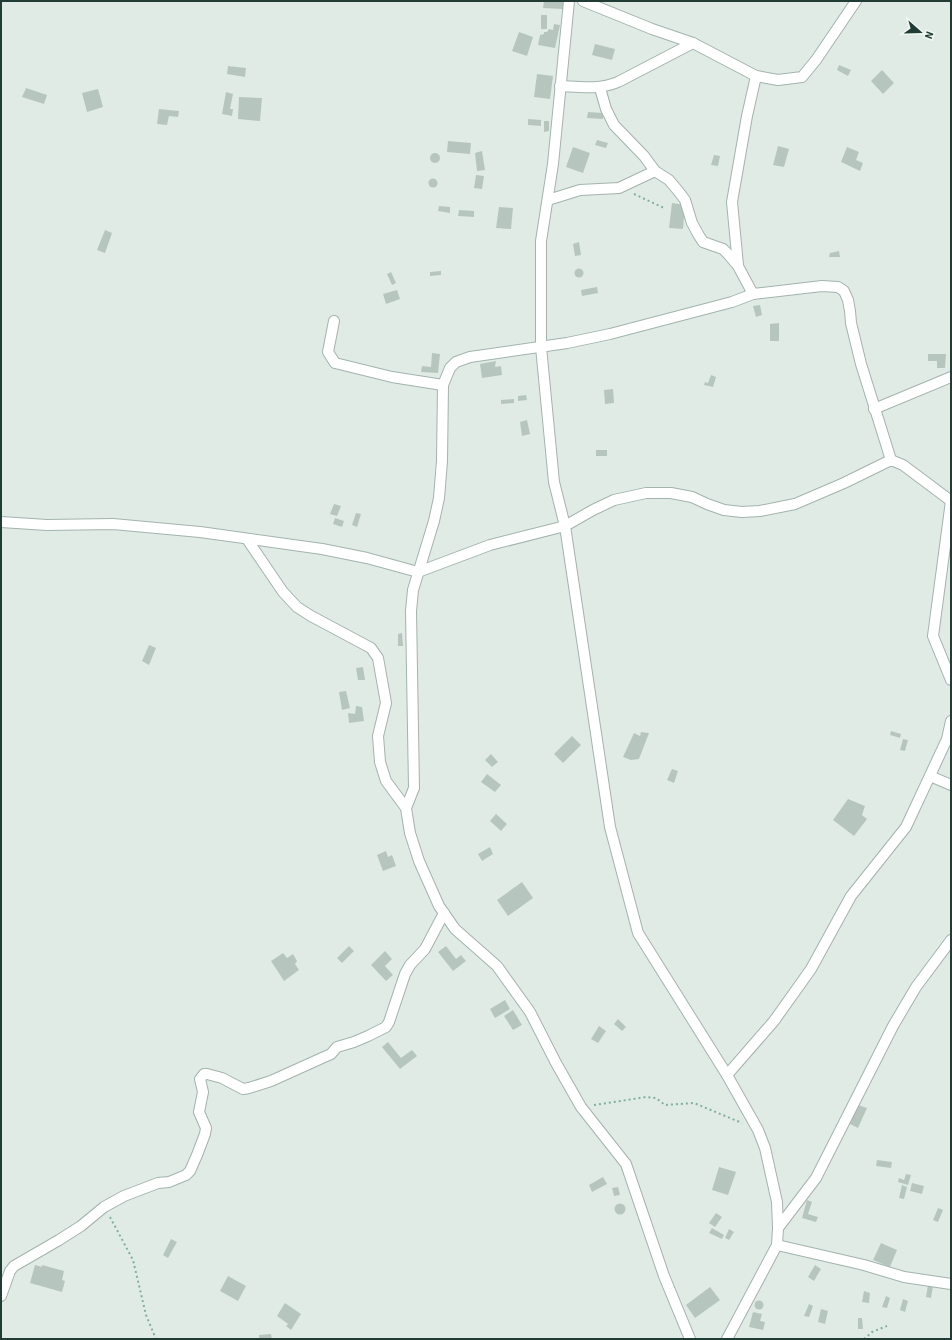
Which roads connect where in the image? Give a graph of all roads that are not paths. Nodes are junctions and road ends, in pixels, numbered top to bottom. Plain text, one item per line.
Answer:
1 (569, 1) edge
2 (583, 1) edge
3 (856, 1) edge
4 (693, 43) junction
5 (756, 76) junction
6 (560, 86) junction
7 (600, 88) junction
8 (655, 171) junction
9 (548, 200) junction
10 (738, 266) junction
11 (753, 294) junction
12 (334, 322) dead end
13 (541, 347) junction
14 (951, 377) edge
15 (443, 385) junction
16 (874, 409) junction
17 (891, 460) junction
18 (951, 501) edge
19 (1, 522) edge
20 (565, 526) junction
21 (247, 539) junction
22 (418, 572) junction
23 (951, 680) edge
24 (951, 721) edge
25 (930, 776) junction
26 (951, 785) edge
27 (406, 808) junction
28 (444, 913) junction
29 (951, 940) edge
30 (727, 1075) junction
31 (778, 1228) junction
32 (777, 1245) junction
33 (951, 1284) edge
34 (1, 1296) edge
35 (690, 1339) edge
36 (727, 1339) edge

1 - 6 street
2 - 4 street
3 - 5 street
4 - 5 street
4 - 7 street
5 - 10 street
6 - 7 street
6 - 9 street
7 - 8 street
8 - 9 street
8 - 10 street
9 - 13 street
10 - 11 street
11 - 13 street
11 - 16 street
12 - 15 street
13 - 15 street
13 - 20 street
14 - 16 street
15 - 22 street
16 - 17 street
17 - 18 street
17 - 20 street
18 - 23 street
19 - 21 street
20 - 22 street
20 - 30 street
21 - 22 street
21 - 27 street
22 - 27 street
24 - 25 street
25 - 26 street
25 - 30 street
27 - 28 street
28 - 34 street
28 - 35 street
29 - 31 street
30 - 31 street
31 - 32 street
32 - 33 street
32 - 36 street

